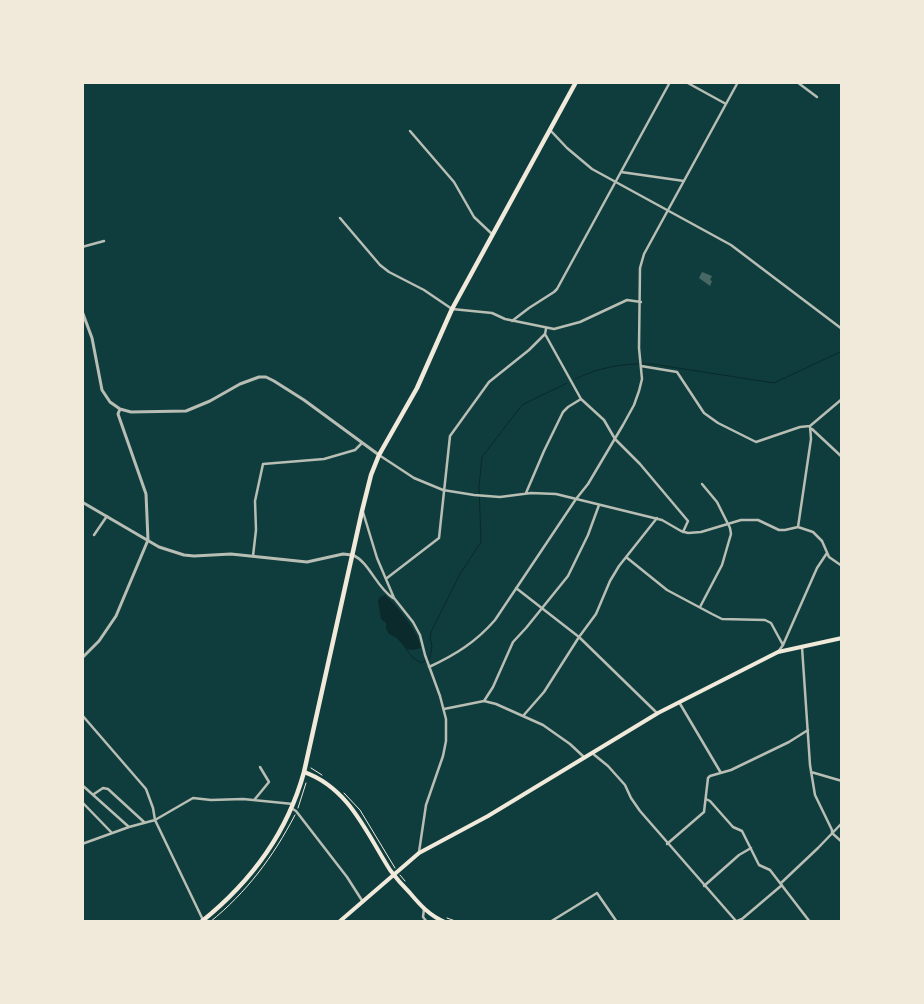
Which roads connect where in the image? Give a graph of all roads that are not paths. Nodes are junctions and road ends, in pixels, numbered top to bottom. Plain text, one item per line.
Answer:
1 (576, 82) edge
2 (670, 82) edge
3 (686, 82) edge
4 (738, 82) edge
5 (797, 82) edge
6 (817, 97) dead end
7 (726, 104) junction
8 (410, 131) dead end
9 (551, 131) junction
10 (621, 172) junction
11 (684, 180) junction
12 (615, 182) junction
13 (667, 211) junction
14 (340, 218) dead end
15 (492, 234) junction
16 (104, 241) dead end
17 (82, 247) edge
18 (641, 302) junction
19 (452, 309) junction
20 (82, 312) edge
21 (512, 321) junction
22 (546, 329) junction
23 (842, 329) edge
24 (545, 334) junction
25 (641, 366) junction
26 (581, 399) junction
27 (842, 399) edge
28 (120, 409) junction
29 (811, 428) junction
30 (615, 439) junction
31 (362, 444) junction
32 (379, 455) junction
33 (842, 457) edge
34 (702, 484) dead end
35 (443, 490) junction
36 (526, 493) junction
37 (576, 499) junction
38 (82, 502) edge
39 (600, 505) junction
40 (362, 511) junction
41 (107, 516) junction
42 (657, 518) junction
43 (728, 524) junction
44 (798, 527) junction
45 (682, 532) junction
46 (94, 535) dead end
47 (148, 540) junction
48 (827, 553) junction
49 (353, 555) junction
50 (253, 556) junction
51 (626, 557) junction
52 (842, 566) edge
53 (387, 578) junction
54 (516, 588) junction
55 (394, 598) junction
56 (700, 607) junction
57 (542, 608) junction
58 (579, 637) junction
59 (842, 638) edge
60 (783, 645) junction
61 (802, 647) junction
62 (778, 652) junction
63 (82, 658) edge
64 (429, 667) junction
65 (484, 701) junction
66 (680, 702) junction
67 (444, 709) junction
68 (658, 714) junction
69 (82, 715) edge
70 (523, 716) junction
71 (808, 730) junction
72 (592, 753) junction
73 (585, 758) junction
74 (260, 767) dead end
75 (304, 772) junction
76 (811, 772) junction
77 (721, 773) junction
78 (842, 781) edge
79 (82, 785) edge
80 (94, 794) junction
81 (255, 799) junction
82 (706, 799) junction
83 (82, 802) edge
84 (292, 806) junction
85 (155, 820) junction
86 (145, 822) junction
87 (842, 823) edge
88 (129, 827) junction
89 (112, 833) junction
90 (832, 833) junction
91 (842, 842) edge
92 (82, 844) edge
93 (667, 844) junction
94 (751, 848) junction
95 (419, 853) junction
96 (394, 875) junction
97 (781, 884) junction
98 (704, 886) junction
99 (363, 902) junction
100 (424, 909) junction
101 (203, 921) edge
102 (736, 921) edge
103 (340, 922) edge
104 (428, 922) edge
105 (445, 922) edge
106 (550, 922) edge
107 (618, 922) edge
108 (810, 922) edge

1 - 9 highway
2 - 10 street
3 - 7 street
4 - 7 street
5 - 6 street
7 - 11 street
8 - 15 street
9 - 12 street
9 - 15 highway
10 - 11 street
10 - 12 street
11 - 13 street
12 - 13 street
12 - 21 street
13 - 18 street
13 - 23 street
14 - 19 street
15 - 19 highway
16 - 17 street
18 - 22 street
18 - 25 street
19 - 21 street
19 - 32 highway
20 - 28 street
21 - 22 street
22 - 24 street
24 - 26 street
24 - 35 street
25 - 29 street
25 - 30 street
26 - 30 street
26 - 36 street
27 - 29 street
28 - 31 street
28 - 47 street
29 - 33 street
29 - 44 street
30 - 37 street
30 - 45 street
31 - 32 street
31 - 50 street
32 - 35 street
32 - 40 highway
34 - 43 street
35 - 36 street
35 - 53 street
36 - 37 street
37 - 39 street
37 - 54 street
38 - 41 street
39 - 42 street
39 - 57 street
40 - 49 highway
40 - 53 street
41 - 46 street
41 - 47 street
42 - 45 street
42 - 51 street
43 - 44 street
43 - 45 street
43 - 56 street
44 - 48 street
47 - 50 street
47 - 63 street
48 - 52 street
48 - 60 street
49 - 50 street
49 - 55 street
49 - 75 highway
51 - 56 street
51 - 58 street
53 - 55 street
54 - 57 street
54 - 64 street
55 - 64 street
56 - 60 street
57 - 58 street
57 - 65 street
58 - 68 street
58 - 70 street
59 - 61 main road
60 - 62 street
61 - 62 main road
61 - 71 street
62 - 66 main road
64 - 67 street
65 - 67 street
65 - 70 street
66 - 68 main road
66 - 77 street
67 - 95 street
68 - 72 main road
69 - 85 street
70 - 73 street
71 - 76 street
71 - 77 street
72 - 73 main road
72 - 93 street
73 - 95 main road
74 - 81 street
75 - 84 highway
75 - 96 main road
76 - 78 street
76 - 90 street
77 - 82 street
79 - 80 street
80 - 86 street
80 - 88 street
81 - 84 street
81 - 85 street
82 - 93 street
82 - 94 street
83 - 89 street
84 - 99 street
84 - 101 highway
85 - 86 street
85 - 101 street
86 - 88 street
87 - 90 street
88 - 89 street
89 - 92 street
90 - 91 street
90 - 97 street
93 - 98 street
94 - 97 street
94 - 98 street
95 - 96 main road
96 - 99 main road
96 - 100 main road
97 - 102 street
97 - 108 street
98 - 102 street
99 - 103 main road
100 - 104 street
100 - 105 main road
106 - 107 street

